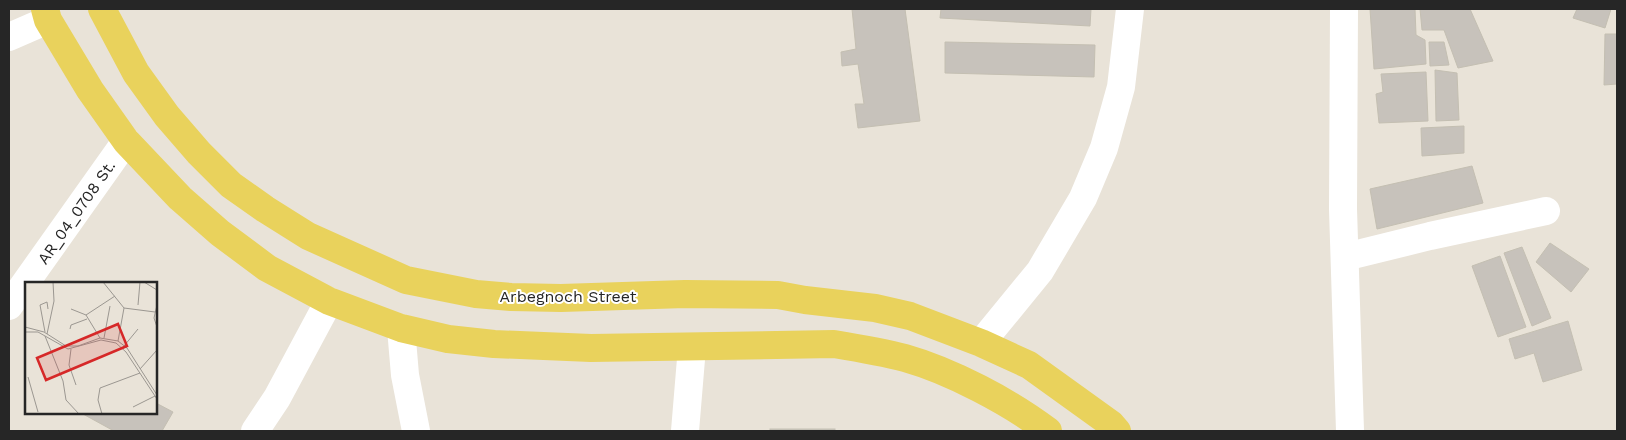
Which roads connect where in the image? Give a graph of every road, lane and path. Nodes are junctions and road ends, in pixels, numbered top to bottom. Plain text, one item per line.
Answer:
1 (102, 9) edge
2 (1130, 9) edge
3 (1344, 9) edge
4 (47, 14) edge
5 (9, 37) edge
6 (126, 141) junction
7 (1546, 211) dead end
8 (1345, 257) junction
9 (26, 282) edge
10 (25, 283) edge
11 (329, 301) junction
12 (9, 306) edge
13 (401, 328) junction
14 (981, 343) junction
15 (692, 347) junction
16 (255, 431) edge
17 (416, 431) edge
18 (686, 431) edge
19 (1048, 431) edge
20 (1117, 431) edge
21 (1350, 431) edge

1 - 14 main road, Arbegnoch Street
2 - 14 street
3 - 8 street
4 - 5 street
4 - 6 main road
6 - 9 street, AR_04_0708 St.
6 - 11 main road
7 - 8 street
8 - 21 street
10 - 12 street, AR_04_0708 St.
11 - 13 main road
11 - 16 street
13 - 15 main road
13 - 17 street
14 - 20 main road, Arbegnoch Street
15 - 18 street
15 - 19 main road

